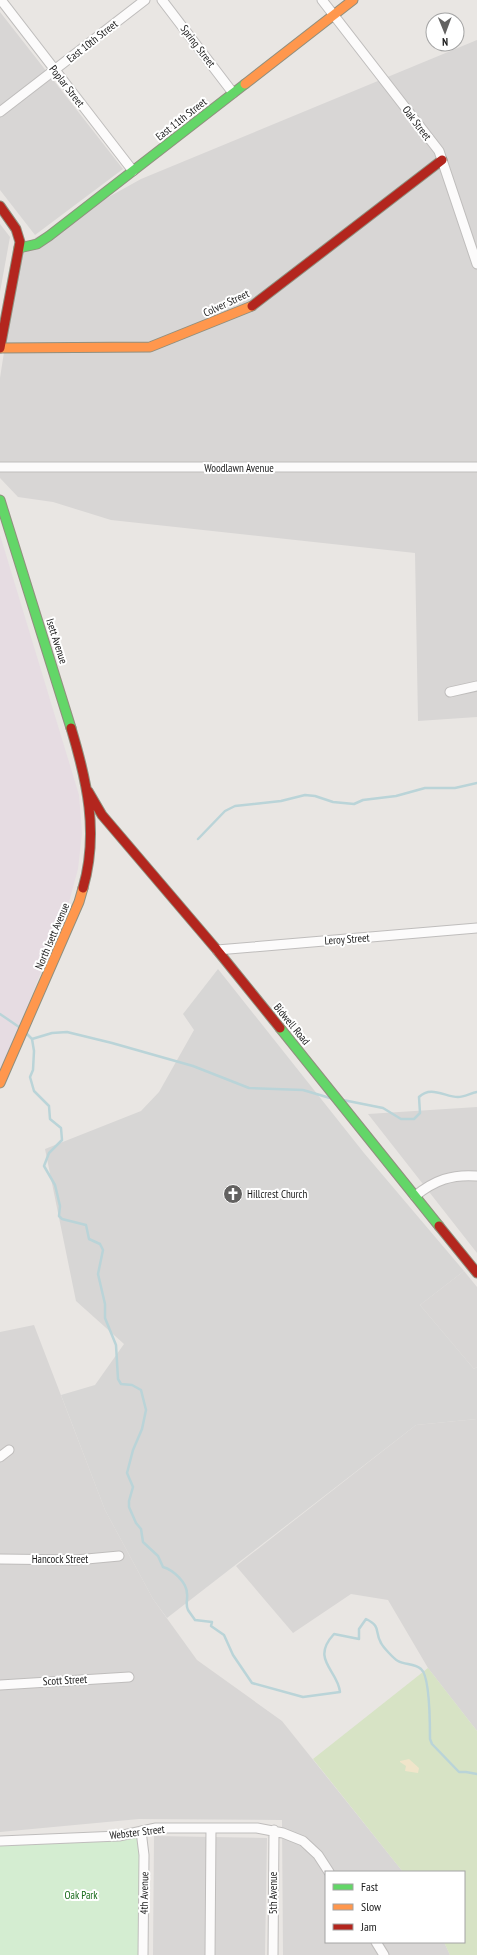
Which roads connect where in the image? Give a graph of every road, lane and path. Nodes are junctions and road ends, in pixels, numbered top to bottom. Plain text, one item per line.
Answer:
1 (1, 0) edge
2 (145, 0) edge
3 (162, 0) edge
4 (322, 0) edge
5 (353, 0) edge
6 (334, 15) junction
7 (55, 70) junction
8 (234, 93) junction
9 (0, 112) edge
10 (442, 160) junction
11 (133, 171) junction
12 (0, 206) edge
13 (19, 248) junction
14 (477, 262) edge
15 (0, 348) edge
16 (0, 467) edge
17 (477, 467) edge
18 (0, 500) edge
19 (477, 686) edge
20 (450, 692) dead end
21 (88, 791) junction
22 (477, 928) edge
23 (217, 950) junction
24 (0, 1083) edge
25 (477, 1176) edge
26 (415, 1196) junction
27 (477, 1273) edge
28 (9, 1450) dead end
29 (0, 1457) edge
30 (120, 1556) dead end
31 (0, 1559) edge
32 (129, 1677) dead end
33 (0, 1685) edge
34 (211, 1828) junction
35 (274, 1830) junction
36 (141, 1831) junction
37 (0, 1841) edge
38 (328, 1871) edge
39 (377, 1943) edge
40 (143, 1955) edge
41 (210, 1955) edge
42 (273, 1955) edge
43 (384, 1955) edge

1 - 7 street, Poplar Street
2 - 7 street, East 10th Street
3 - 8 street, Spring Street
4 - 6 street, Oak Street
5 - 6 street, East 11th Street
6 - 8 street, East 11th Street
6 - 10 street, Oak Street
7 - 9 street, East 10th Street
7 - 11 street, Poplar Street
8 - 11 street, East 11th Street
10 - 14 street, Oak Street
10 - 15 street, Colver Street
11 - 13 street, East 11th Street
12 - 13 street
13 - 15 street
16 - 17 street, Woodlawn Avenue
18 - 21 street, Isett Avenue
19 - 20 street
21 - 23 street, Bidwell Road
21 - 24 street, North Isett Avenue
22 - 23 street, Leroy Street
23 - 26 street, Bidwell Road
25 - 26 street
26 - 27 street, Bidwell Road
28 - 29 street
30 - 31 street, Hancock Street
32 - 33 street, Scott Street
34 - 35 street, Webster Street
34 - 36 street, Webster Street
34 - 41 street
35 - 38 street, Webster Street
35 - 42 street, 5th Avenue
36 - 37 street, Webster Street
36 - 40 street, 4th Avenue
39 - 43 street

